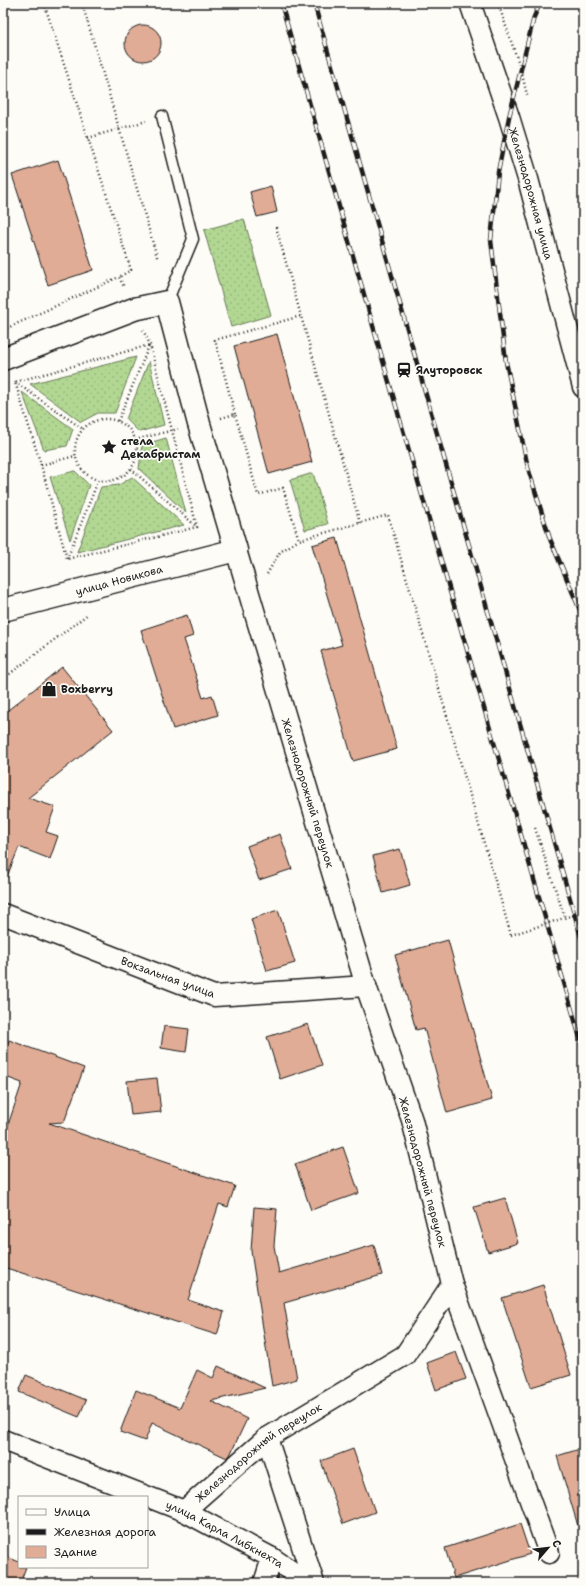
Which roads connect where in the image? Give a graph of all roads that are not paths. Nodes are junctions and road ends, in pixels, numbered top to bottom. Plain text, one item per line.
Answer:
1 (470, 3) edge
2 (162, 116) road end
3 (167, 302) junction
4 (3, 359) edge
5 (583, 388) edge
6 (236, 550) junction
7 (3, 610) edge
8 (3, 914) edge
9 (366, 986) junction
10 (452, 1284) junction
11 (267, 1438) junction
12 (3, 1440) edge
13 (146, 1496) edge
14 (148, 1497) edge
15 (184, 1511) junction
16 (549, 1553) dead end
17 (272, 1558) junction
18 (264, 1583) edge
19 (308, 1583) edge
20 (314, 1583) edge

1 - 5 street, Железнодорожная улица
2 - 3 lane
3 - 4 street
3 - 6 street, Железнодорожный переулок
6 - 7 street, улица Новикова
6 - 9 street, Железнодорожный переулок
8 - 9 street, Вокзальная улица
9 - 10 street, Железнодорожный переулок
10 - 11 street, Железнодорожный переулок
10 - 16 street, Железнодорожный переулок
11 - 15 street, Железнодорожный переулок
11 - 20 street
12 - 13 street, улица Карла Либкнехта
14 - 15 street, улица Карла Либкнехта
15 - 17 street, улица Карла Либкнехта
17 - 18 street
17 - 19 street, улица Карла Либкнехта

